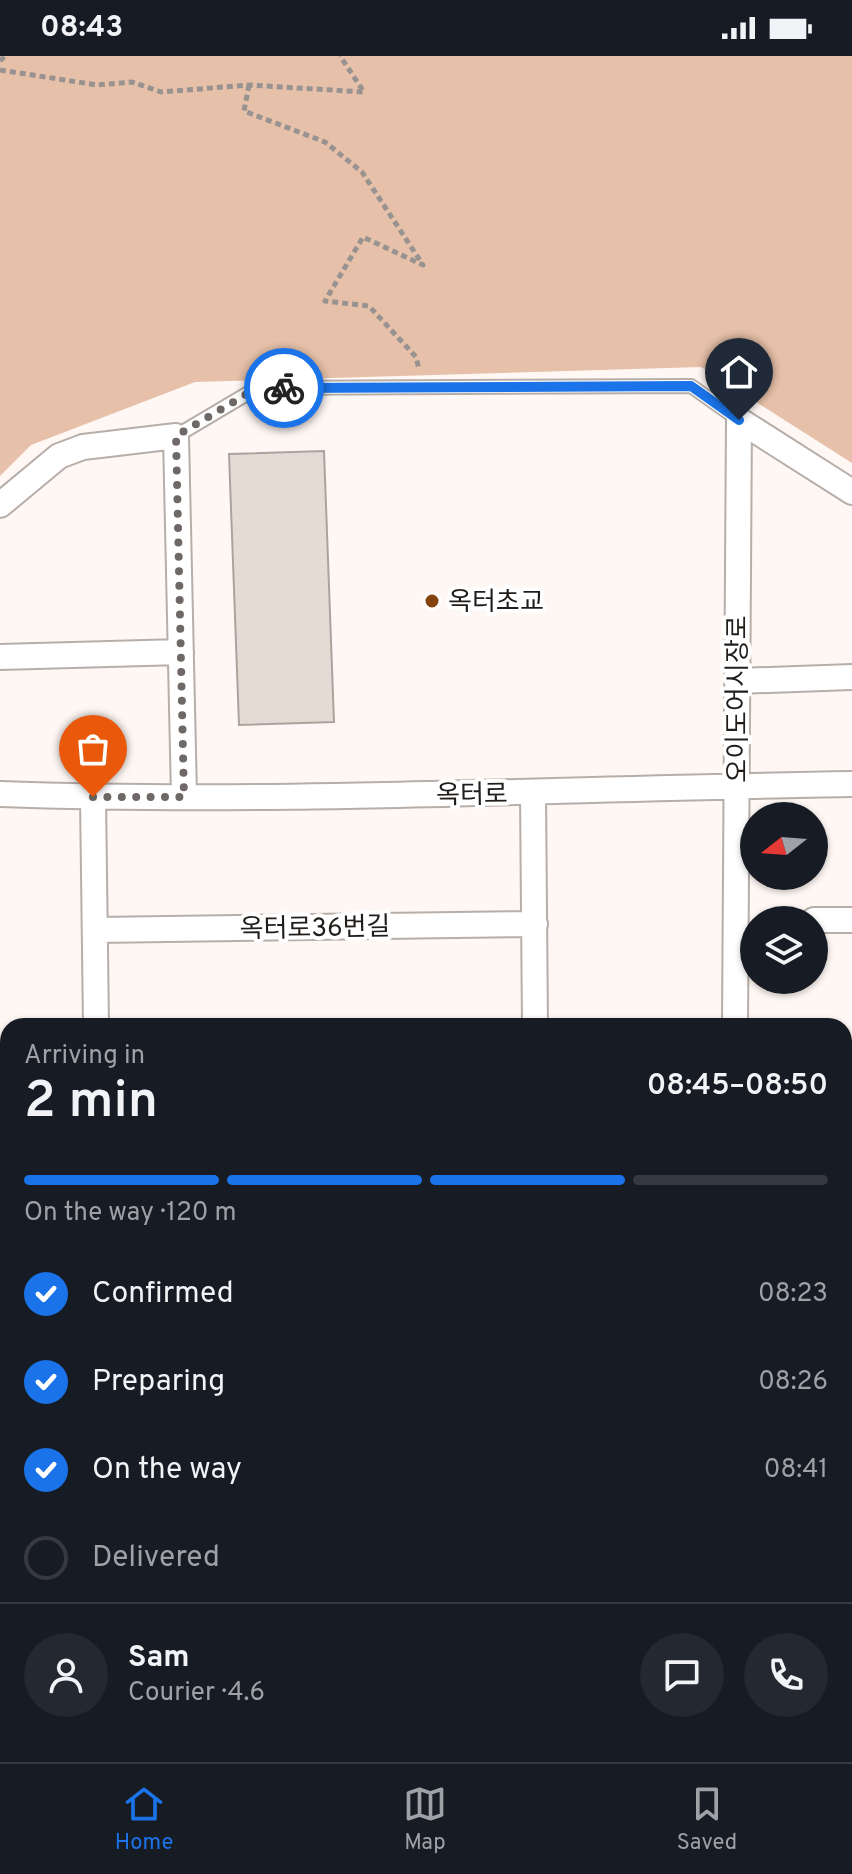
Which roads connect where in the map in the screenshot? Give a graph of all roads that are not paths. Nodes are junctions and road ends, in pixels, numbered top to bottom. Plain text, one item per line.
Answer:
1 (739, 420) junction
2 (176, 436) junction
3 (852, 492) edge
4 (0, 505) edge
5 (181, 652) junction
6 (0, 657) edge
7 (852, 677) edge
8 (738, 681) junction
9 (852, 784) edge
10 (737, 785) junction
11 (533, 793) junction
12 (0, 794) edge
13 (93, 797) junction
14 (184, 797) junction
15 (744, 906) edge
16 (828, 920) edge
17 (852, 920) edge
18 (535, 924) junction
19 (96, 930) junction
20 (740, 974) edge
21 (96, 1018) edge
22 (535, 1018) edge
23 (736, 1018) edge

1 - 2 lane
1 - 3 street
1 - 8 street, 오이도어시장로
2 - 4 street
2 - 5 street
5 - 6 street
5 - 14 street
7 - 8 street
8 - 10 street, 오이도어시장로
9 - 10 street, 옥터로
10 - 11 street, 옥터로
10 - 15 street, 오이도어시장로
11 - 14 street, 옥터로
11 - 18 street
12 - 13 street, 옥터로
13 - 14 street, 옥터로
13 - 19 street
16 - 17 street
18 - 19 street, 옥터로36번길
18 - 22 street
19 - 21 street
20 - 23 street, 오이도어시장로

